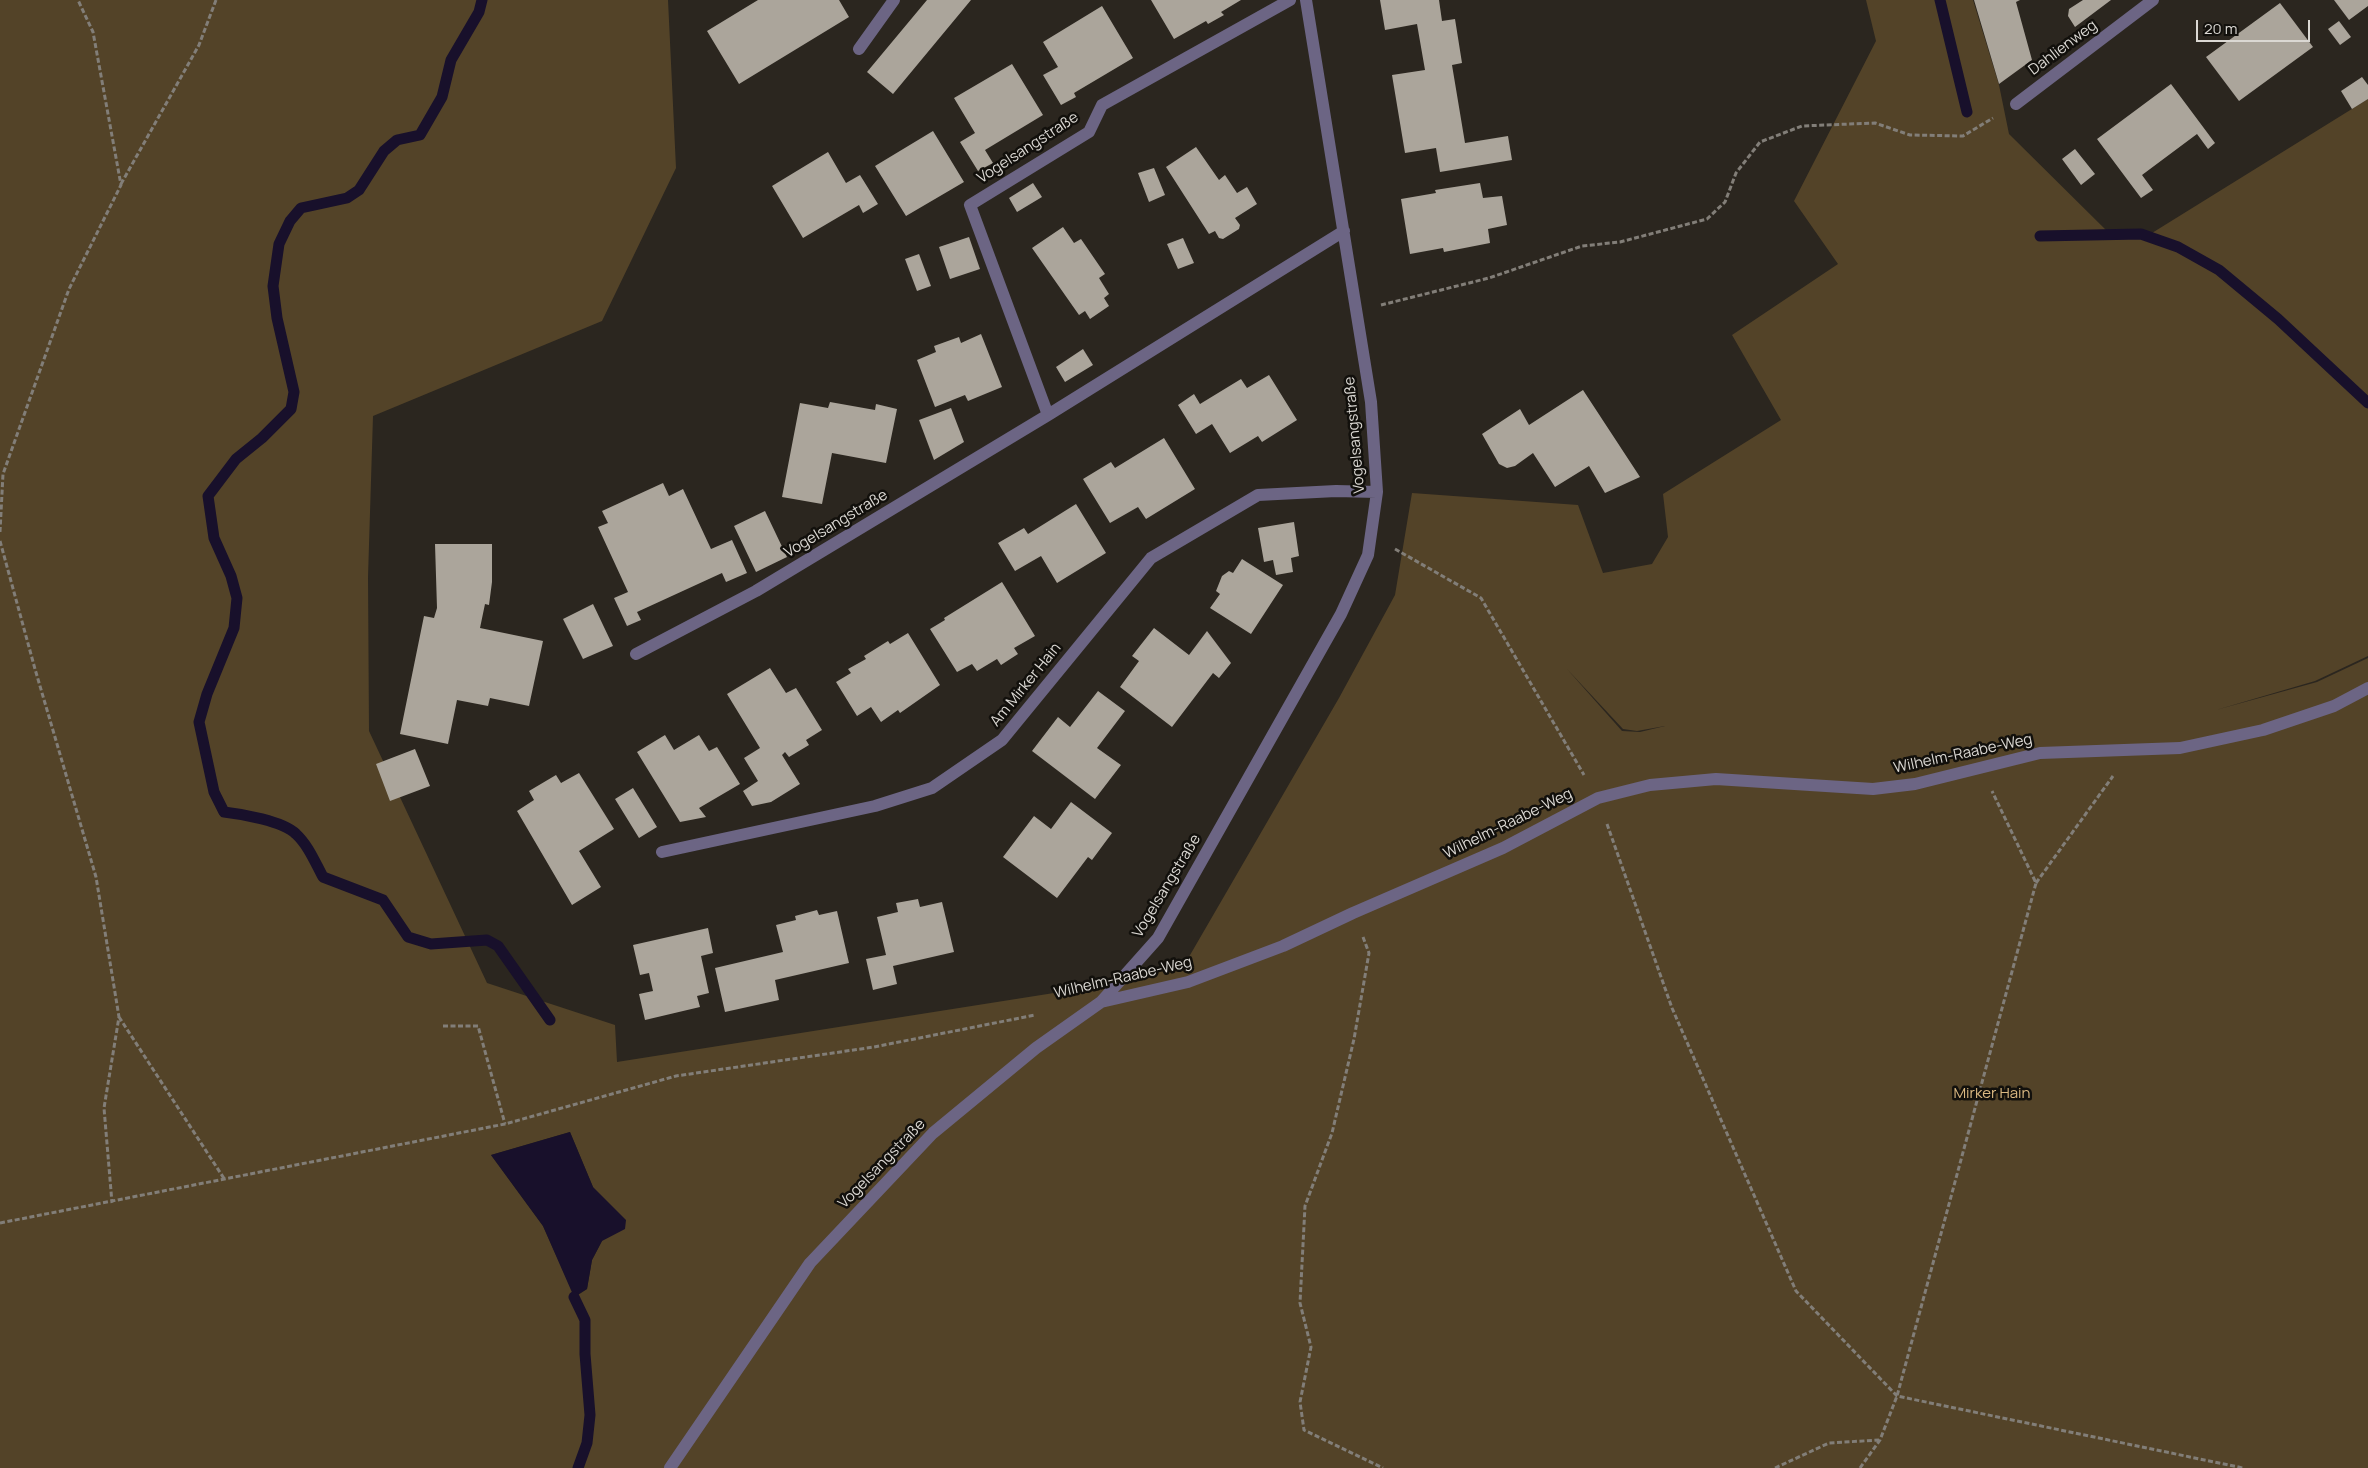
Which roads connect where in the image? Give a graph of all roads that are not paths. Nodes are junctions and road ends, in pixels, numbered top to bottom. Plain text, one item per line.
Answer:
1 (894, 0) edge
2 (1290, 0) edge
3 (1306, 0) edge
4 (2153, 0) edge
5 (858, 49) dead end
6 (2016, 104) road end
7 (1344, 231) junction
8 (1048, 415) junction
9 (1377, 492) junction
10 (636, 654) dead end
11 (2368, 688) edge
12 (662, 852) dead end
13 (1101, 1002) junction
14 (670, 1468) edge

1 - 5 street
2 - 8 street, Vogelsangstraße
3 - 7 street, Vogelsangstraße
4 - 6 street, Dahlienweg
7 - 8 street, Vogelsangstraße
7 - 9 street, Vogelsangstraße
8 - 10 street, Vogelsangstraße
9 - 12 street, Am Mirker Hain
9 - 13 street, Vogelsangstraße
11 - 13 street, Wilhelm-Raabe-Weg
13 - 14 street, Vogelsangstraße

